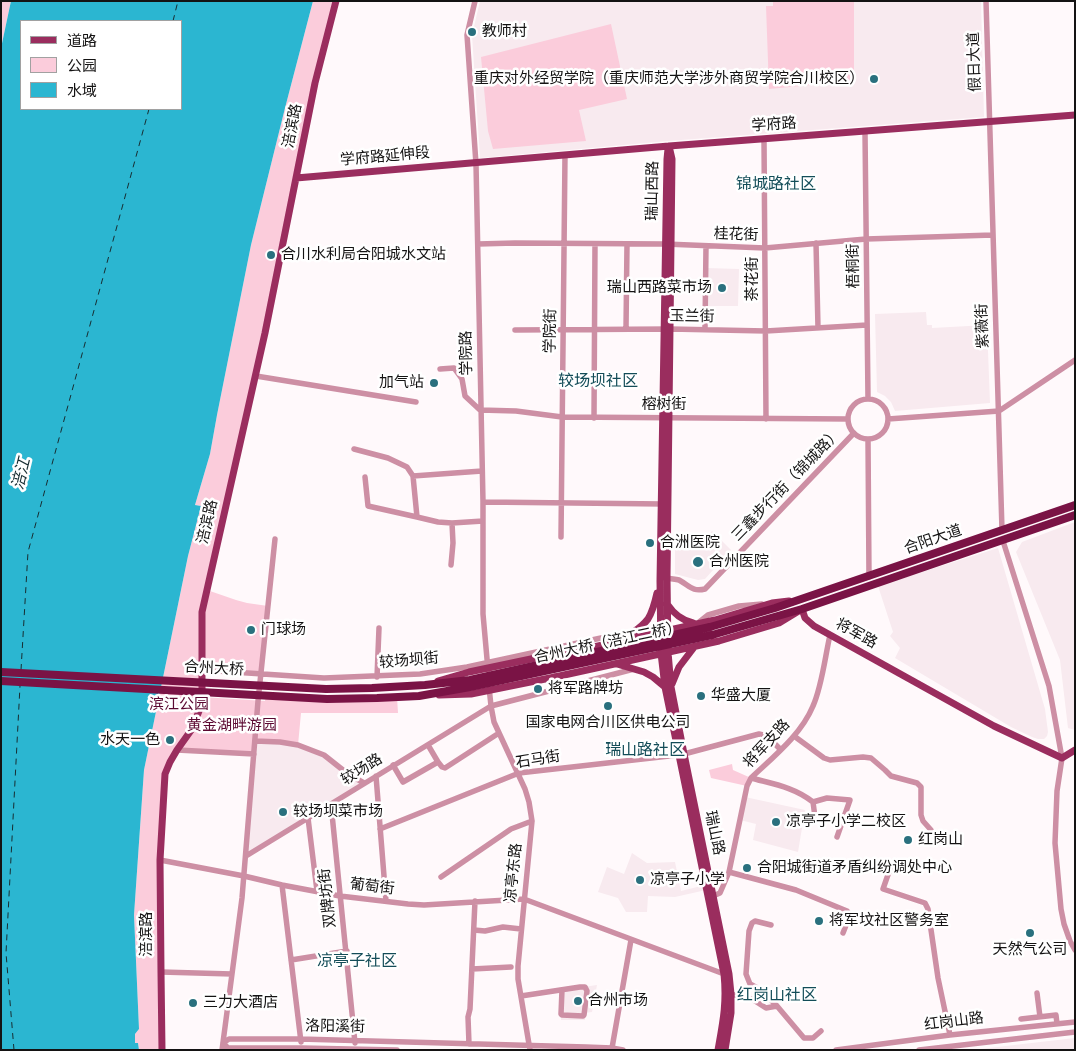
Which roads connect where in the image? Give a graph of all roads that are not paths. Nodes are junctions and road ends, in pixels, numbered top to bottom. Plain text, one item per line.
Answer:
1 (336, 1) edge
2 (474, 1) edge
3 (986, 1) edge
4 (1075, 115) edge
5 (989, 122) junction
6 (865, 132) junction
7 (764, 139) junction
8 (669, 146) junction
9 (565, 156) junction
10 (476, 164) junction
11 (296, 178) junction
12 (993, 235) junction
13 (866, 239) junction
14 (816, 243) junction
15 (478, 244) junction
16 (564, 244) junction
17 (595, 244) junction
18 (627, 244) junction
19 (668, 245) junction
20 (706, 246) junction
21 (765, 248) junction
22 (867, 326) junction
23 (818, 328) junction
24 (563, 329) junction
25 (595, 329) junction
26 (626, 329) junction
27 (667, 329) junction
28 (705, 329) junction
29 (515, 330) dead end
30 (766, 331) junction
31 (1075, 360) edge
32 (440, 369) dead end
33 (256, 376) junction
34 (868, 399) junction
35 (416, 402) dead end
36 (480, 410) junction
37 (999, 412) junction
38 (562, 417) junction
39 (594, 418) junction
40 (666, 418) junction
41 (766, 418) junction
42 (848, 419) junction
43 (888, 419) junction
44 (854, 433) junction
45 (868, 439) junction
46 (354, 449) dead end
47 (482, 471) junction
48 (413, 476) junction
49 (365, 477) dead end
50 (483, 502) junction
51 (561, 503) junction
52 (665, 504) junction
53 (1075, 505) edge
54 (1075, 515) edge
55 (417, 517) junction
56 (483, 521) junction
57 (452, 523) junction
58 (1002, 530) junction
59 (561, 537) dead end
60 (275, 539) dead end
61 (1002, 540) junction
62 (451, 565) dead end
63 (869, 576) junction
64 (664, 579) junction
65 (800, 600) junction
66 (667, 604) junction
67 (802, 609) junction
68 (696, 624) junction
69 (379, 628) dead end
70 (664, 631) junction
71 (711, 631) junction
72 (830, 636) junction
73 (615, 642) junction
74 (695, 646) junction
75 (664, 653) junction
76 (487, 663) junction
77 (616, 663) junction
78 (634, 669) junction
79 (202, 670) junction
80 (1, 672) edge
81 (261, 675) junction
82 (377, 677) junction
83 (1, 681) edge
84 (425, 685) junction
85 (668, 687) junction
86 (419, 696) junction
87 (491, 706) junction
88 (500, 734) junction
89 (794, 736) junction
90 (255, 741) junction
91 (428, 744) junction
92 (780, 749) junction
93 (177, 750) junction
94 (1075, 750) edge
95 (254, 754) junction
96 (681, 755) junction
97 (1062, 758) junction
98 (438, 762) junction
99 (394, 766) junction
100 (519, 773) junction
101 (376, 776) junction
102 (751, 778) junction
103 (364, 783) junction
104 (813, 802) junction
105 (331, 804) junction
106 (815, 817) dead end
107 (308, 818) junction
108 (532, 821) junction
109 (380, 829) junction
110 (931, 830) dead end
111 (837, 837) dead end
112 (246, 856) junction
113 (160, 860) junction
114 (891, 866) dead end
115 (729, 872) junction
116 (244, 876) junction
117 (441, 877) dead end
118 (282, 885) junction
119 (317, 891) junction
120 (340, 896) junction
121 (713, 896) junction
122 (524, 898) junction
123 (475, 901) junction
124 (386, 902) junction
125 (771, 925) dead end
126 (521, 928) junction
127 (474, 930) junction
128 (844, 933) dead end
129 (631, 940) junction
130 (1075, 950) edge
131 (347, 951) junction
132 (291, 960) junction
133 (510, 967) dead end
134 (472, 970) junction
135 (161, 972) junction
136 (232, 974) junction
137 (724, 974) junction
138 (562, 990) junction
139 (1037, 993) dead end
140 (731, 994) junction
141 (521, 996) junction
142 (777, 1006) junction
143 (1040, 1017) junction
144 (1021, 1018) dead end
145 (1075, 1022) edge
146 (1057, 1024) junction
147 (821, 1031) dead end
148 (1075, 1032) edge
149 (950, 1035) junction
150 (300, 1039) junction
151 (355, 1040) junction
152 (469, 1044) junction
153 (222, 1047) edge
154 (530, 1047) edge
155 (302, 1048) junction
156 (612, 1048) junction
157 (866, 1048) edge
158 (356, 1049) edge
159 (162, 1050) edge
160 (397, 1050) edge
161 (623, 1050) edge
162 (718, 1050) edge
163 (725, 1050) edge
164 (836, 1050) edge
165 (919, 1050) edge

1 - 11 main road, 涪滨路
2 - 10 street, 学院路
3 - 5 street, 假日大道
4 - 5 main road, 学府路
5 - 6 main road, 学府路
5 - 12 street, 紫薇街
6 - 7 main road, 学府路
6 - 13 street, 梧桐街
7 - 8 main road, 学府路
7 - 21 street, 茶花街
8 - 9 main road, 学府路
8 - 19 main road, 瑞山西路
9 - 10 main road, 学府路
9 - 16 street, 学院街
10 - 11 main road, 学府路延伸段
10 - 15 street, 学院路
11 - 33 main road, 涪滨路
12 - 13 street, 桂花街
12 - 37 street, 紫薇街
13 - 14 street, 桂花街
13 - 22 street, 梧桐街
14 - 21 street, 桂花街
14 - 23 street
15 - 16 street, 桂花街
15 - 36 street, 学院路
16 - 17 street, 桂花街
16 - 24 street, 学院街
17 - 18 street, 桂花街
17 - 25 street
18 - 19 street, 桂花街
18 - 26 street
19 - 20 street, 桂花街
19 - 27 main road, 瑞山西路
20 - 21 street, 桂花街
20 - 28 street
21 - 30 street, 茶花街
22 - 23 street, 玉兰街
22 - 34 street, 梧桐街
23 - 30 street, 玉兰街
24 - 25 street, 玉兰街
24 - 29 street, 玉兰街
24 - 38 street, 学院街
25 - 26 street, 玉兰街
25 - 39 street
26 - 27 street, 玉兰街
27 - 28 street, 玉兰街
27 - 40 main road, 瑞山西路
28 - 30 street, 玉兰街
30 - 41 street, 茶花街
31 - 37 street
32 - 36 street
33 - 35 street
33 - 79 main road, 涪滨路
34 - 42 street
34 - 43 street
36 - 38 street, 榕树街
36 - 47 street, 学院路
37 - 43 street
37 - 58 street, 紫薇街
38 - 39 street, 榕树街
38 - 51 street, 学院街
39 - 40 street, 榕树街
40 - 41 street, 榕树街
40 - 52 main road, 瑞山西路
41 - 42 street, 榕树街
42 - 44 street
43 - 45 street
44 - 45 street
44 - 64 street, 三鑫步行街（锦城路）
45 - 63 street
46 - 48 street
47 - 48 street
47 - 50 street, 学院路
48 - 55 street
49 - 55 street
50 - 51 street
50 - 56 street, 学院路
51 - 52 street
51 - 59 street, 学院街
52 - 64 main road, 瑞山西路
53 - 58 highway, 合阳大道
54 - 61 highway, 合阳大道
55 - 57 street
56 - 57 street
56 - 76 street, 学院路
57 - 62 street
58 - 63 highway, 合阳大道
60 - 81 street
61 - 67 highway, 合阳大道
61 - 97 street
63 - 65 highway, 合阳大道
64 - 66 main road, 瑞山西路
64 - 70 main road, 瑞山西路
64 - 73 main road
65 - 68 main road
65 - 71 highway, 合州大桥（涪江二桥）
66 - 68 main road
66 - 70 main road, 瑞山西路
67 - 71 highway, 合州大桥（涪江二桥）
67 - 72 main road, 将军路
67 - 74 main road
68 - 70 main road
69 - 82 street
70 - 73 main road
70 - 75 main road, 瑞山西路
71 - 84 highway, 合州大桥（涪江二桥）, bridge
71 - 86 highway, 合州大桥（涪江二桥）, bridge
72 - 89 street, 将军支路
72 - 97 main road, 将军路
73 - 76 street, 较场坝街
73 - 84 main road, bridge
74 - 75 main road
74 - 85 main road
75 - 77 main road
75 - 85 main road, 瑞山路
76 - 82 street, 较场坝街
76 - 87 street, 学院路
77 - 78 main road
77 - 86 main road, bridge
78 - 85 main road
78 - 87 street
79 - 81 street, 较场坝街
79 - 93 main road, 涪滨路
80 - 84 highway, 合州大桥, bridge
81 - 82 street, 较场坝街
81 - 90 street
83 - 86 highway, 合州大桥, bridge
85 - 96 main road, 瑞山路
87 - 88 street, 凉亭东路
87 - 91 street, 较场路
88 - 98 street
88 - 100 street, 凉亭东路
89 - 92 street, 将军支路
89 - 110 street
90 - 95 street
90 - 103 street
91 - 98 street
91 - 99 street, 较场路
92 - 96 street, 石马街
92 - 102 street, 将军支路
93 - 95 street
93 - 113 main road, 涪滨路
94 - 97 main road
95 - 112 street
96 - 100 street, 石马街
96 - 121 main road, 瑞山路
96 - 137 main road, 瑞山路
97 - 130 street
98 - 99 street
99 - 101 street, 较场路
100 - 108 street, 凉亭东路
100 - 109 street, 石马街
101 - 103 street, 较场路
101 - 109 street
102 - 104 street
102 - 115 street, 将军支路
103 - 105 street, 较场路
104 - 106 street
104 - 111 street
105 - 107 street, 较场路
105 - 120 street, 双牌坊街
107 - 112 street, 较场路
107 - 119 street
108 - 117 street
108 - 122 street, 凉亭东路
109 - 124 street
112 - 116 street
113 - 116 street, 葡萄街
113 - 135 main road, 涪滨路
114 - 149 street
115 - 121 street, 将军支路
115 - 128 street
116 - 118 street, 葡萄街
116 - 136 street
118 - 119 street, 葡萄街
118 - 132 street
119 - 120 street, 葡萄街
120 - 124 street, 葡萄街
120 - 131 street, 双牌坊街
121 - 140 main road, 瑞山路
122 - 123 street, 葡萄街
122 - 126 street, 凉亭东路
122 - 129 street
123 - 124 street, 葡萄街
123 - 127 street
125 - 142 street
126 - 127 street
126 - 141 street, 凉亭东路
127 - 134 street
129 - 137 street
129 - 156 street
131 - 132 street
131 - 151 street, 双牌坊街
132 - 150 street
133 - 134 street
134 - 152 street
135 - 136 street
135 - 159 main road, 涪滨路
136 - 153 street
137 - 162 main road, 瑞山路
138 - 138 street
138 - 141 street
139 - 143 street
140 - 142 street
140 - 163 main road, 瑞山路
141 - 154 street, 凉亭东路
142 - 147 street
143 - 144 street
143 - 146 street
145 - 146 street, 红岗山路
146 - 149 street, 红岗山路
148 - 165 street, 红岗山路
149 - 157 street, 红岗山路
150 - 151 street, 洛阳溪街
150 - 153 street, 洛阳溪街
150 - 155 street
151 - 152 street, 洛阳溪街
151 - 158 street, 双牌坊街
152 - 154 street, 洛阳溪街
153 - 155 street, 洛阳溪街
154 - 156 street, 洛阳溪街
155 - 158 street, 洛阳溪街
156 - 161 street, 洛阳溪街
157 - 164 street, 红岗山路
158 - 160 street, 洛阳溪街

